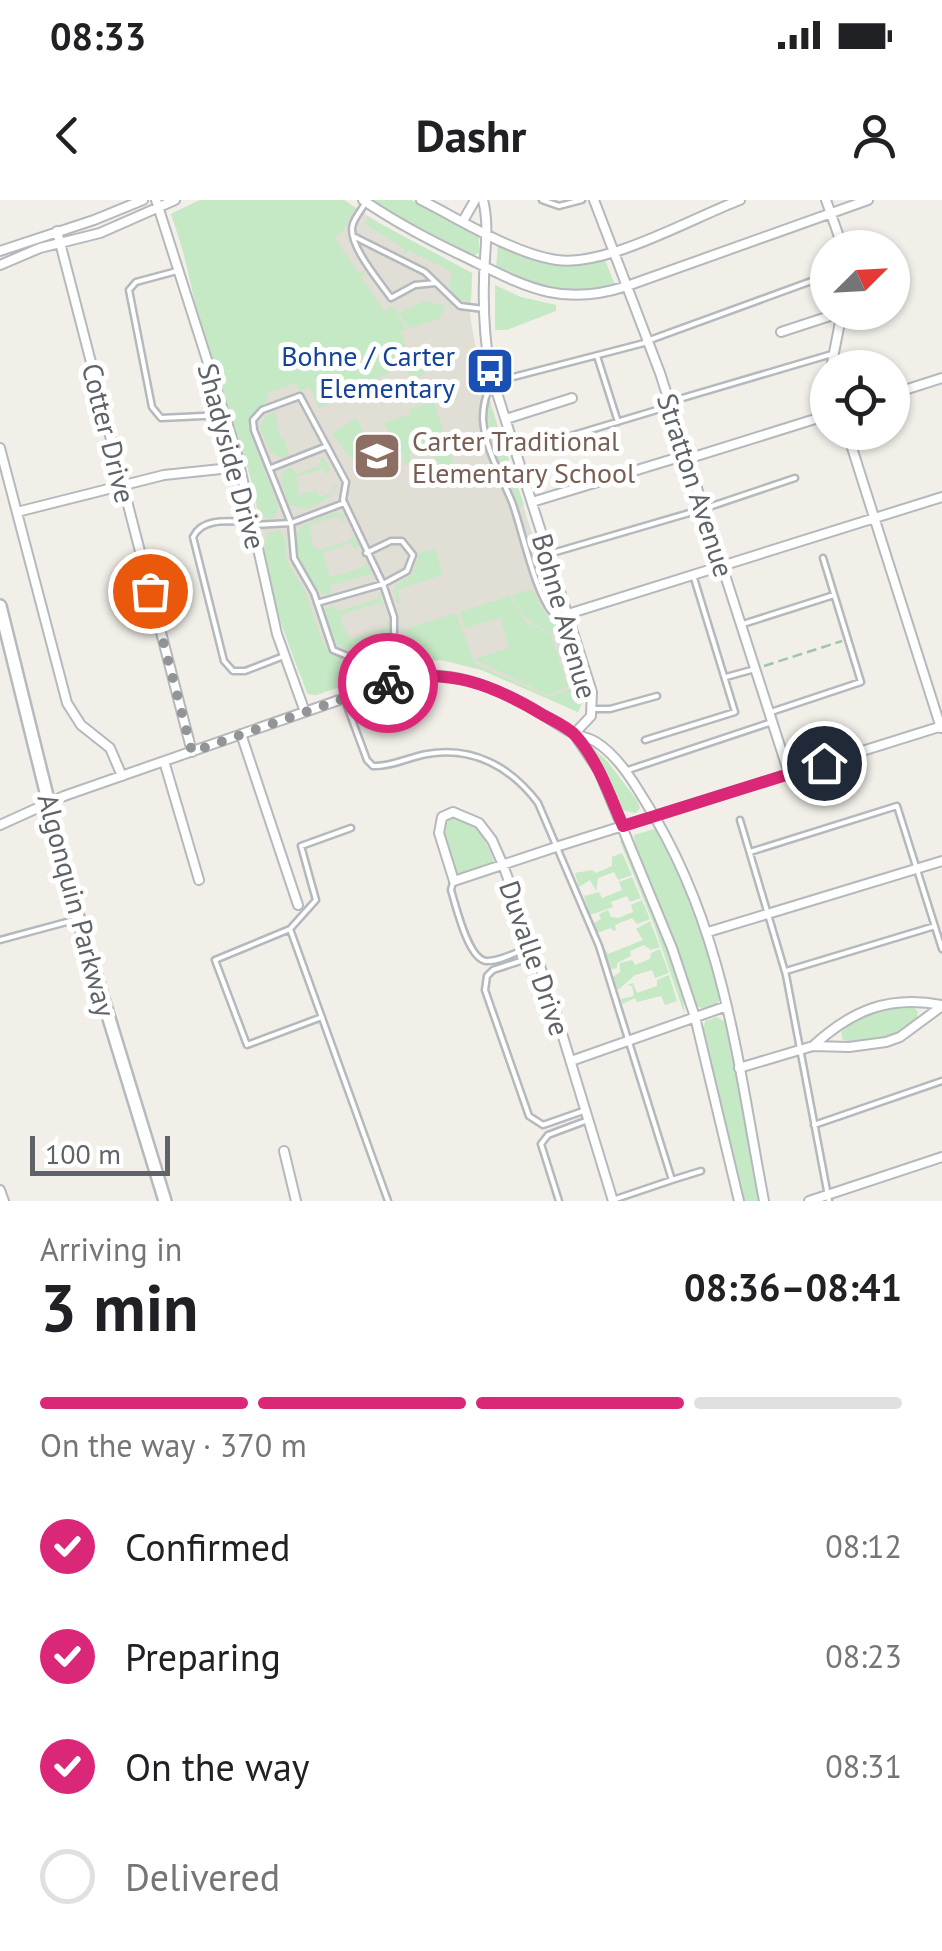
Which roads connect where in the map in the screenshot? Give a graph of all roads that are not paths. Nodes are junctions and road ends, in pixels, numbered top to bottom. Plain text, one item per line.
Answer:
1 (143, 200) edge
2 (175, 200) edge
3 (422, 200) edge
4 (475, 200) edge
5 (483, 200) edge
6 (542, 200) edge
7 (582, 200) edge
8 (594, 200) edge
9 (709, 200) edge
10 (740, 200) edge
11 (826, 200) edge
12 (868, 200) edge
13 (364, 201) edge
14 (158, 204) edge
15 (713, 210) junction
16 (831, 214) junction
17 (463, 221) junction
18 (836, 230) edge
19 (58, 231) junction
20 (488, 232) junction
21 (353, 236) junction
22 (60, 242) junction
23 (0, 250) edge
24 (614, 252) junction
25 (0, 265) edge
26 (484, 266) junction
27 (178, 270) junction
28 (810, 282) edge
29 (436, 283) junction
30 (627, 286) junction
31 (484, 310) junction
32 (810, 323) edge
33 (782, 332) dead end
34 (648, 342) junction
35 (598, 356) junction
36 (810, 360) edge
37 (942, 378) edge
38 (494, 382) junction
39 (910, 388) edge
40 (572, 398) dead end
41 (669, 404) junction
42 (224, 414) junction
43 (506, 419) junction
44 (810, 421) edge
45 (618, 422) junction
46 (327, 446) junction
47 (0, 448) edge
48 (853, 450) edge
49 (516, 452) junction
50 (687, 460) junction
51 (240, 467) junction
52 (269, 468) junction
53 (794, 478) dead end
54 (122, 484) junction
55 (942, 497) edge
56 (532, 502) junction
57 (344, 503) junction
58 (703, 510) junction
59 (16, 512) junction
60 (874, 518) junction
61 (252, 523) junction
62 (291, 523) junction
63 (366, 553) junction
64 (548, 554) junction
65 (823, 558) dead end
66 (721, 564) junction
67 (692, 574) junction
68 (383, 584) junction
69 (834, 596) junction
70 (317, 603) junction
71 (0, 606) edge
72 (568, 614) junction
73 (741, 624) junction
74 (394, 642) junction
75 (284, 656) junction
76 (755, 668) junction
77 (405, 677) junction
78 (725, 677) junction
79 (657, 696) dead end
80 (344, 698) junction
81 (592, 709) junction
82 (305, 712) junction
83 (770, 717) junction
84 (941, 728) edge
85 (242, 734) junction
86 (574, 734) junction
87 (645, 740) dead end
88 (192, 752) junction
89 (164, 762) junction
90 (624, 771) junction
91 (789, 774) junction
92 (122, 776) junction
93 (49, 804) junction
94 (655, 816) junction
95 (740, 820) dead end
96 (0, 825) edge
97 (623, 826) junction
98 (351, 828) dead end
99 (559, 846) junction
100 (750, 852) junction
101 (942, 861) edge
102 (503, 865) junction
103 (916, 869) junction
104 (199, 880) dead end
105 (454, 880) junction
106 (298, 905) dead end
107 (769, 913) junction
108 (78, 919) junction
109 (935, 926) junction
110 (290, 928) junction
111 (708, 932) junction
112 (0, 940) edge
113 (942, 949) edge
114 (534, 951) junction
115 (785, 972) junction
116 (914, 1000) junction
117 (942, 1005) edge
118 (726, 1006) junction
119 (322, 1017) junction
120 (695, 1017) junction
121 (923, 1020) junction
122 (838, 1033) junction
123 (630, 1040) junction
124 (812, 1046) junction
125 (849, 1047) junction
126 (799, 1050) junction
127 (570, 1061) junction
128 (739, 1068) junction
129 (942, 1082) edge
130 (587, 1115) junction
131 (814, 1125) junction
132 (284, 1151) dead end
133 (942, 1157) edge
134 (701, 1171) dead end
135 (672, 1180) junction
136 (0, 1190) edge
137 (829, 1198) edge
138 (4, 1201) edge
139 (164, 1201) edge
140 (296, 1201) edge
141 (388, 1201) edge
142 (558, 1201) edge
143 (613, 1201) edge
144 (739, 1201) edge
145 (764, 1201) edge
146 (809, 1201) edge

1 - 19 street
2 - 14 street
3 - 17 street
4 - 17 street
5 - 20 street, Bohne Avenue
6 - 7 lane
8 - 24 street, Stratton Avenue
9 - 15 street
10 - 15 street
11 - 16 street
12 - 16 street
13 - 21 lane
13 - 26 street
14 - 22 street
14 - 27 street, Shadyside Drive
15 - 24 street
16 - 18 street
16 - 30 street
17 - 20 street
19 - 22 street, Cotter Drive
19 - 23 street
20 - 24 street
20 - 26 street, Bohne Avenue
21 - 29 lane
21 - 29 lane
22 - 25 street
22 - 54 street, Cotter Drive
24 - 30 street, Stratton Avenue
26 - 30 street
26 - 31 street, Bohne Avenue
27 - 42 street, Shadyside Drive
27 - 42 lane
28 - 34 lane
29 - 31 lane
30 - 34 street, Stratton Avenue
31 - 38 street, Bohne Avenue
32 - 33 street
34 - 35 lane
34 - 41 street, Stratton Avenue
35 - 38 lane
35 - 45 lane
36 - 41 lane
37 - 39 street
38 - 43 street, Bohne Avenue
38 - 72 lane
40 - 43 street
41 - 45 lane
41 - 50 street, Stratton Avenue
42 - 51 street, Shadyside Drive
43 - 49 street, Bohne Avenue
44 - 50 street
45 - 49 lane
46 - 52 lane
46 - 52 lane
46 - 57 lane
47 - 59 street
48 - 60 street
49 - 56 street, Bohne Avenue
50 - 56 street
50 - 58 street, Stratton Avenue
51 - 54 street
51 - 61 street, Shadyside Drive
52 - 62 lane
53 - 58 lane
54 - 59 street
54 - 88 street, Cotter Drive
55 - 60 street
56 - 64 street, Bohne Avenue
57 - 62 lane
57 - 63 lane
58 - 64 lane
58 - 66 street, Stratton Avenue
59 - 92 street
60 - 66 street
60 - 84 street
61 - 62 lane
61 - 75 street, Shadyside Drive
61 - 75 lane
62 - 70 lane
63 - 68 lane
63 - 68 lane
64 - 72 street, Bohne Avenue
65 - 69 lane
66 - 67 street
66 - 73 street, Stratton Avenue
67 - 72 street
67 - 78 lane
68 - 70 lane
68 - 74 lane
69 - 73 lane
69 - 83 lane
70 - 74 lane
71 - 93 main road, Algonquin Parkway
72 - 81 street, Bohne Avenue
73 - 76 street, Stratton Avenue
74 - 77 lane
75 - 82 street, Shadyside Drive
76 - 78 lane
76 - 83 street, Stratton Avenue
77 - 80 street
77 - 86 street
78 - 87 lane
79 - 81 lane
80 - 82 street
80 - 99 lane
81 - 86 street, Bohne Avenue
82 - 85 street
83 - 90 lane
83 - 91 street, Stratton Avenue
84 - 91 street
85 - 88 street
85 - 106 street
86 - 90 street
86 - 97 street
88 - 89 street
89 - 92 street
89 - 104 street
90 - 94 street
91 - 94 street
92 - 93 street
93 - 96 street
93 - 108 main road, Algonquin Parkway
94 - 97 street
94 - 111 street
95 - 100 lane
97 - 99 street
97 - 120 street
98 - 110 lane
99 - 102 street
99 - 123 lane
100 - 103 lane
100 - 107 lane
101 - 103 street
102 - 105 street
102 - 105 street, Duvalle Drive
102 - 114 street, Duvalle Drive
103 - 107 street
103 - 109 lane
105 - 114 lane
107 - 111 street
107 - 115 lane
108 - 112 lane
108 - 139 main road, Algonquin Parkway
109 - 113 lane
109 - 115 lane
110 - 119 lane
110 - 119 lane
111 - 118 street
114 - 127 street, Duvalle Drive
114 - 130 lane
115 - 126 lane
116 - 117 street
116 - 121 lane
116 - 122 street
117 - 121 street
118 - 120 street
118 - 128 street
119 - 141 lane
120 - 123 street
120 - 144 street
121 - 125 street
122 - 124 street
122 - 125 lane
123 - 127 street
123 - 135 lane
124 - 125 street
124 - 126 street
126 - 128 street
126 - 131 lane
127 - 130 street, Duvalle Drive
128 - 145 street
129 - 131 lane
130 - 142 lane
130 - 143 street, Duvalle Drive
131 - 137 lane
132 - 140 street
133 - 137 street
134 - 135 lane
135 - 143 lane
136 - 138 street
137 - 146 street

